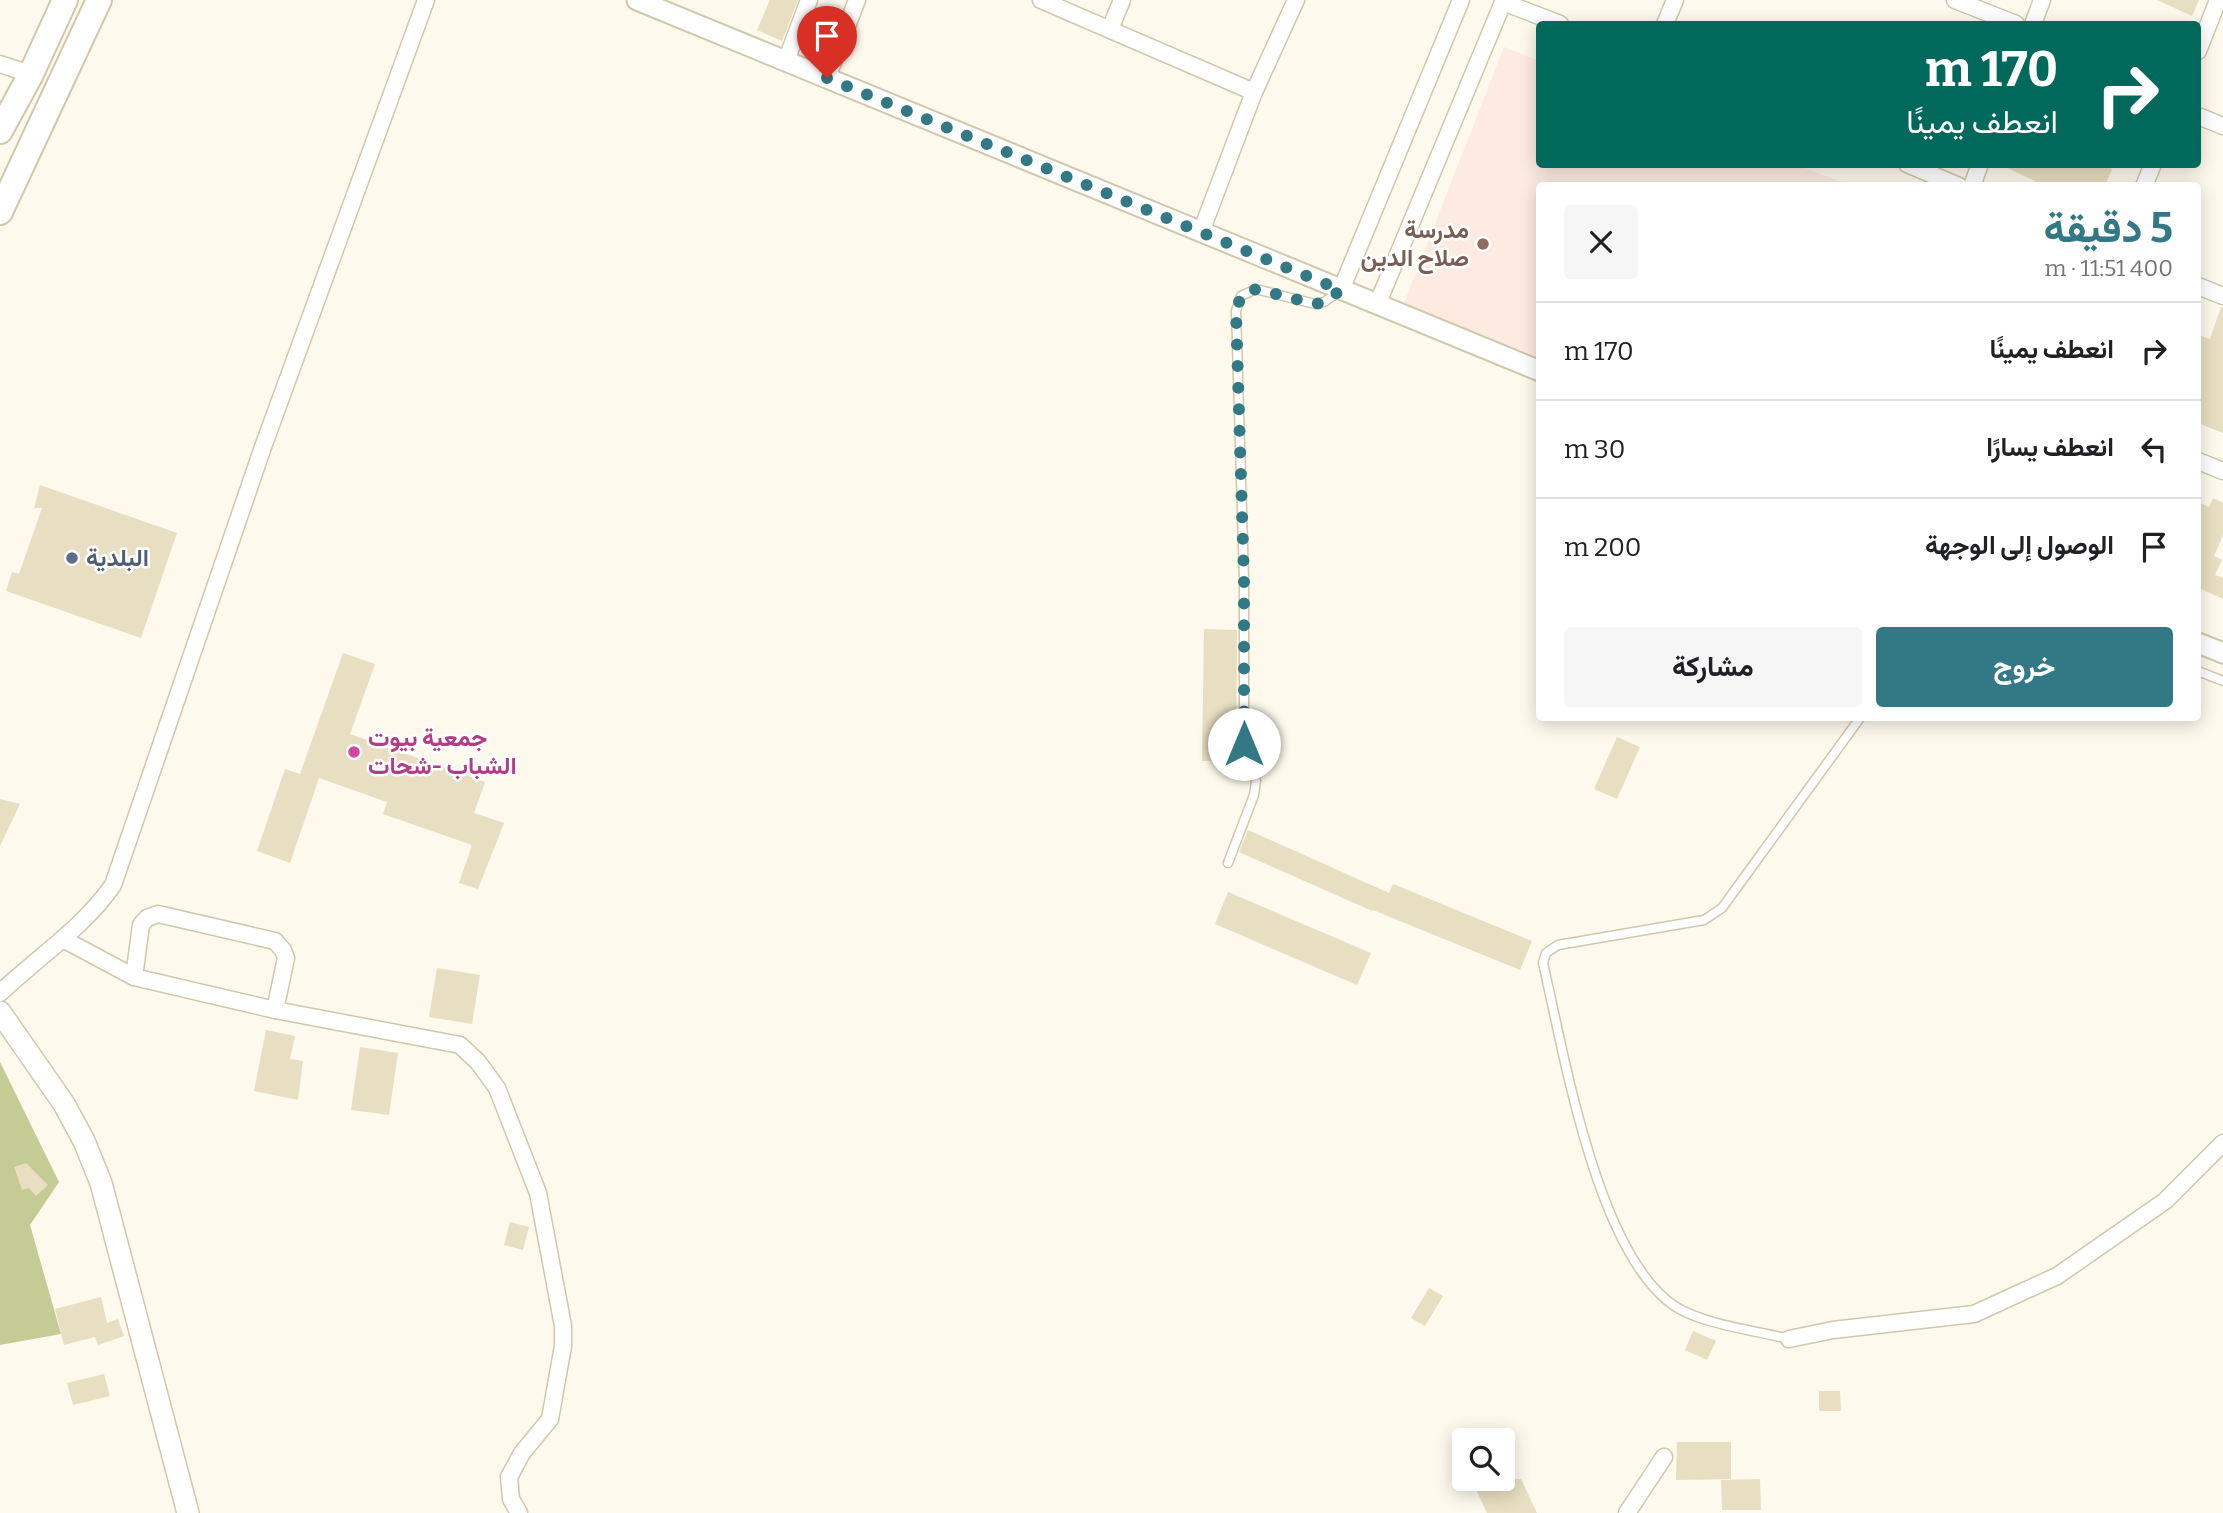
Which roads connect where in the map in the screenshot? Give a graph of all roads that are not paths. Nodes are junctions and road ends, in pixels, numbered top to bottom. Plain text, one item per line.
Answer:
1 (65, 0) edge
2 (99, 0) edge
3 (426, 0) edge
4 (637, 0) edge
5 (809, 0) edge
6 (858, 0) edge
7 (1041, 0) edge
8 (1122, 0) edge
9 (1296, 0) edge
10 (1461, 0) edge
11 (1675, 0) edge
12 (1955, 0) edge
13 (2042, 0) edge
14 (2218, 0) edge
15 (1503, 1) edge
16 (1553, 21) edge
17 (1666, 21) edge
18 (2008, 21) edge
19 (2034, 21) edge
20 (1110, 29) junction
21 (2201, 43) edge
22 (786, 61) junction
23 (0, 64) edge
24 (31, 74) junction
25 (827, 78) junction
26 (1254, 92) junction
27 (2201, 117) edge
28 (2223, 126) edge
29 (0, 131) edge
30 (1916, 168) edge
31 (1950, 182) edge
32 (0, 212) edge
33 (1200, 232) junction
34 (2201, 287) edge
35 (1341, 290) junction
36 (2223, 296) edge
37 (1377, 305) junction
38 (1536, 369) edge
39 (2201, 462) edge
40 (2223, 471) edge
41 (2201, 644) edge
42 (2223, 653) edge
43 (2201, 672) edge
44 (2223, 681) edge
45 (1858, 721) edge
46 (1227, 863) dead end
47 (63, 939) junction
48 (134, 976) junction
49 (0, 993) edge
50 (275, 1010) junction
51 (0, 1012) edge
52 (2223, 1143) edge
53 (1789, 1339) joint
54 (1664, 1457) dead end
55 (188, 1513) edge
56 (519, 1513) edge
57 (1627, 1513) edge

1 - 24 main road
2 - 32 main road
3 - 47 street
4 - 22 street
5 - 22 street
6 - 25 street
7 - 20 street
8 - 20 street
9 - 26 street
10 - 35 street
11 - 17 street
12 - 18 street
13 - 19 street
14 - 21 street
15 - 16 street
15 - 37 street
20 - 26 street
22 - 25 street
23 - 24 street
24 - 29 main road
25 - 33 street
26 - 33 street
27 - 28 street
30 - 31 street
33 - 35 street
34 - 36 street
35 - 37 street
35 - 46 lane
37 - 38 street
39 - 40 street
41 - 42 street
43 - 44 lane
45 - 53 lane
47 - 48 street
47 - 49 street
48 - 50 street
48 - 50 street
50 - 56 street
51 - 55 main road
52 - 53 street
54 - 57 street

